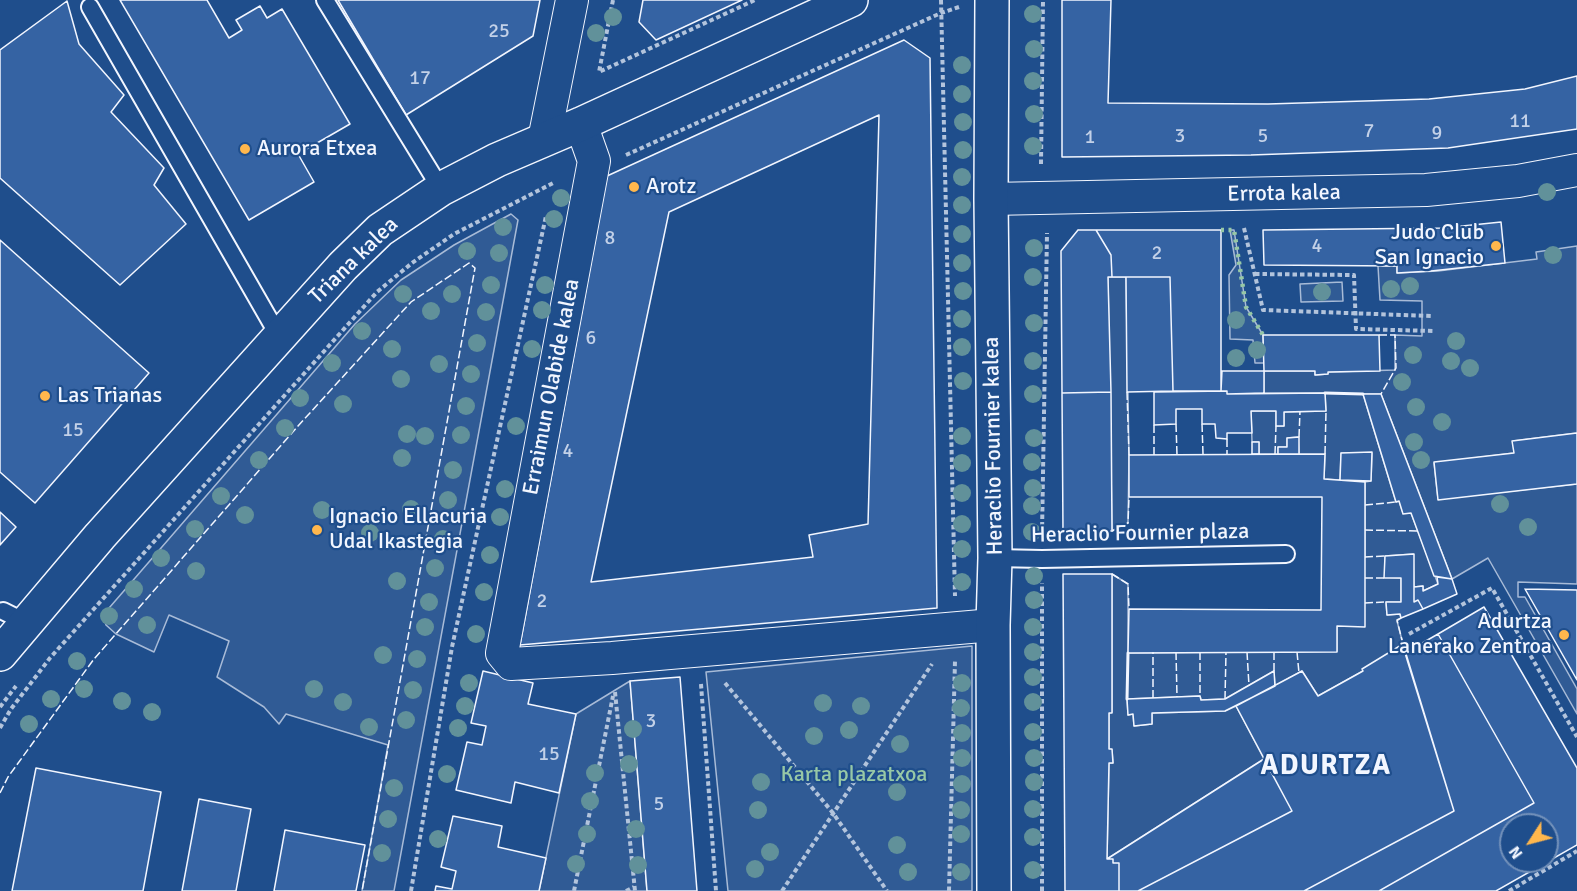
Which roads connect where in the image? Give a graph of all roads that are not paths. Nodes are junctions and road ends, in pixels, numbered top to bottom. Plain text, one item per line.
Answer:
1 (325, 0) edge
2 (572, 0) edge
3 (851, 0) edge
4 (992, 0) edge
5 (90, 7) dead end
6 (581, 124) junction
7 (544, 140) junction
8 (1577, 170) edge
9 (441, 189) junction
10 (991, 198) junction
11 (280, 338) junction
12 (1286, 554) dead end
13 (996, 558) junction
14 (993, 625) junction
15 (0, 654) edge
16 (994, 891) edge

1 - 9 lane
2 - 7 street
3 - 6 main road, Triana kalea
4 - 10 main road, Heraclio Fournier kalea
5 - 11 lane
6 - 7 main road, Triana kalea
6 - 14 street, Erraimun Olabide kalea
7 - 9 main road, Triana kalea
8 - 10 street, Errota kalea
9 - 11 main road, Triana kalea
10 - 13 main road, Heraclio Fournier kalea
11 - 15 main road, Triana kalea
12 - 13 lane, Heraclio Fournier plaza
13 - 14 main road, Heraclio Fournier kalea
14 - 16 main road, Heraclio Fournier kalea

